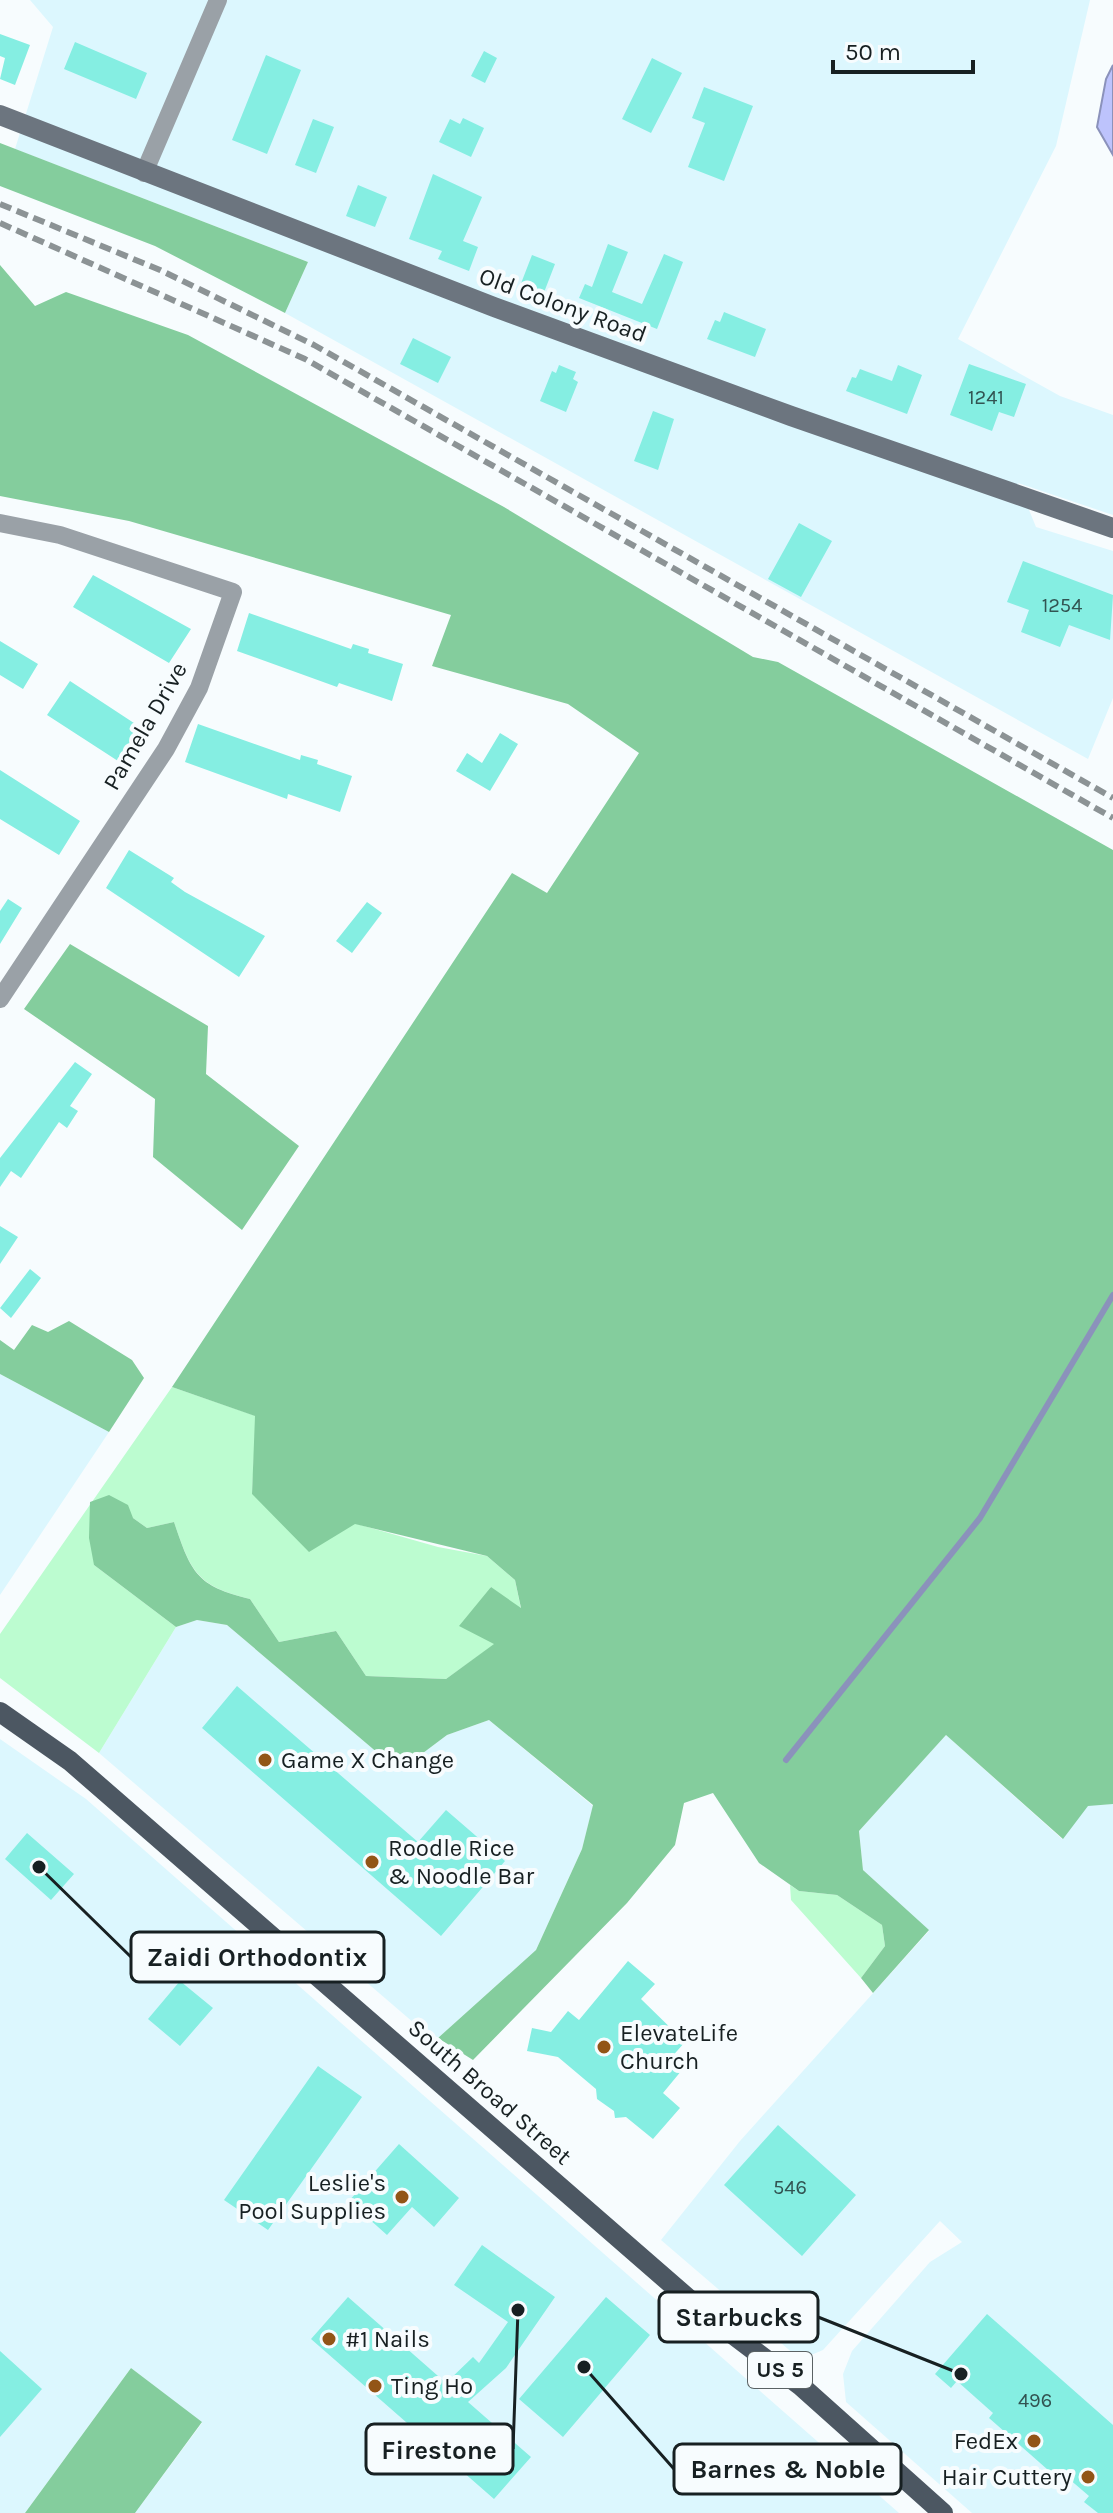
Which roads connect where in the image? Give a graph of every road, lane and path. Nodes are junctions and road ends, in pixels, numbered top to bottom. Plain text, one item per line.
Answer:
1 (218, 0) edge
2 (0, 115) edge
3 (144, 173) junction
4 (0, 523) edge
5 (1113, 528) edge
6 (0, 999) edge
7 (0, 1712) edge
8 (943, 2513) edge

1 - 3 street
2 - 3 main road, Old Colony Road
3 - 5 main road, Old Colony Road
4 - 6 street, Pamela Drive
7 - 8 main road, South Broad Street / US 5

